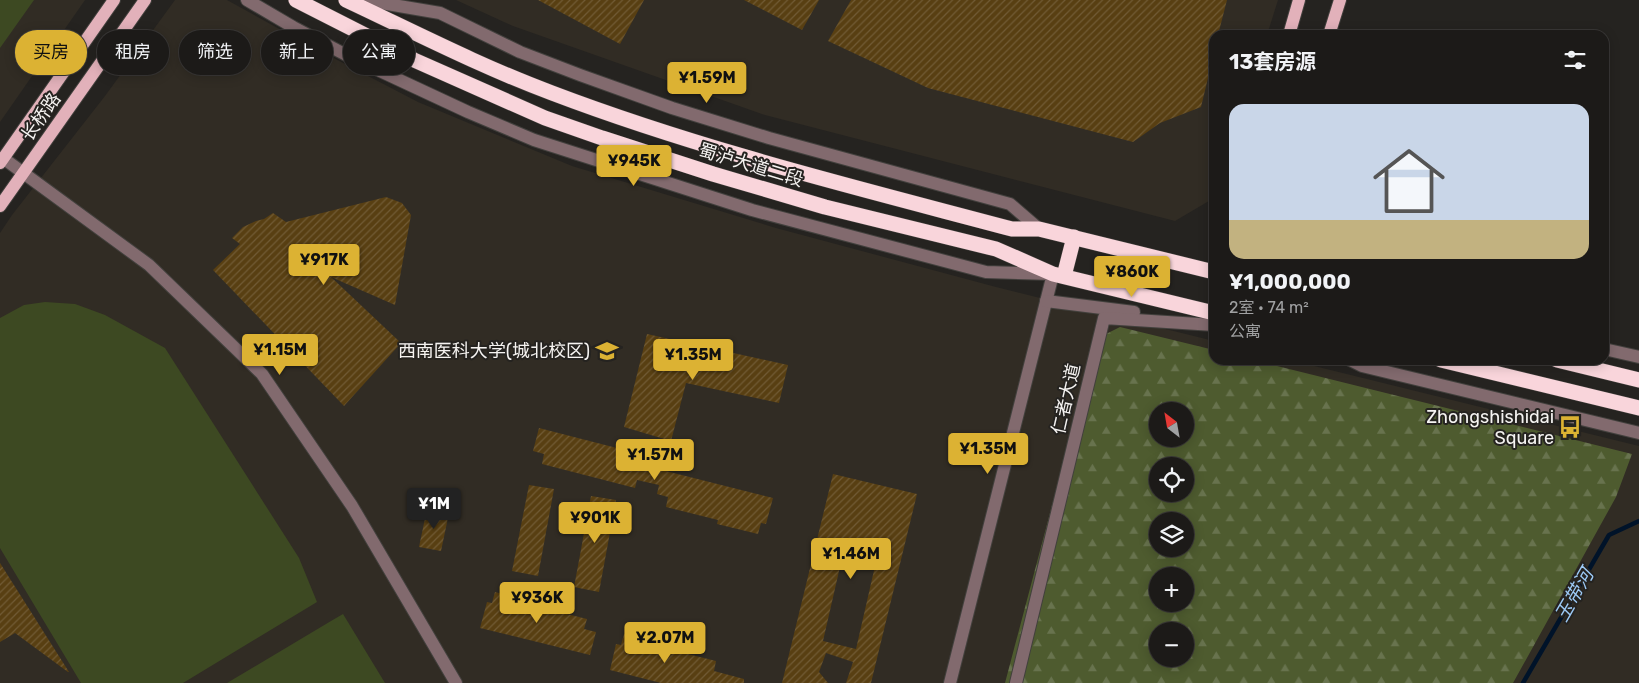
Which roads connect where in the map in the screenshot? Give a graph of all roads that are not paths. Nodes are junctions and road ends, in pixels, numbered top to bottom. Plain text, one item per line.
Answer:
1 (114, 0) edge
2 (145, 0) edge
3 (247, 0) edge
4 (296, 0) edge
5 (346, 0) edge
6 (364, 0) edge
7 (1299, 0) edge
8 (1340, 0) edge
9 (1290, 30) edge
10 (1331, 30) edge
11 (2, 161) edge
12 (24, 172) junction
13 (0, 206) edge
14 (1039, 229) junction
15 (1074, 238) junction
16 (1209, 271) edge
17 (1059, 275) junction
18 (1046, 301) junction
19 (1209, 312) edge
20 (1209, 322) edge
21 (1209, 323) edge
22 (1609, 350) edge
23 (1639, 357) edge
24 (1360, 365) edge
25 (1462, 365) edge
26 (1578, 365) edge
27 (1639, 380) edge
28 (1639, 408) edge
29 (1639, 433) edge
30 (456, 683) edge
31 (950, 683) edge
32 (1016, 683) edge

1 - 11 main road, 长桥路
2 - 12 main road, 长桥路
3 - 17 street
4 - 17 highway, 蜀泸大道二段
5 - 14 highway, 蜀泸大道二段
6 - 14 street
7 - 9 main road
8 - 10 main road
11 - 12 street
12 - 13 main road, 长桥路
12 - 30 street
14 - 15 highway, 蜀泸大道二段
15 - 16 highway, 蜀泸大道二段
15 - 17 highway
17 - 18 street
17 - 19 highway, 蜀泸大道二段
18 - 20 street, 仁者大道
18 - 31 street
21 - 32 street, 仁者大道
22 - 23 street
24 - 29 street
25 - 28 highway
26 - 27 highway

